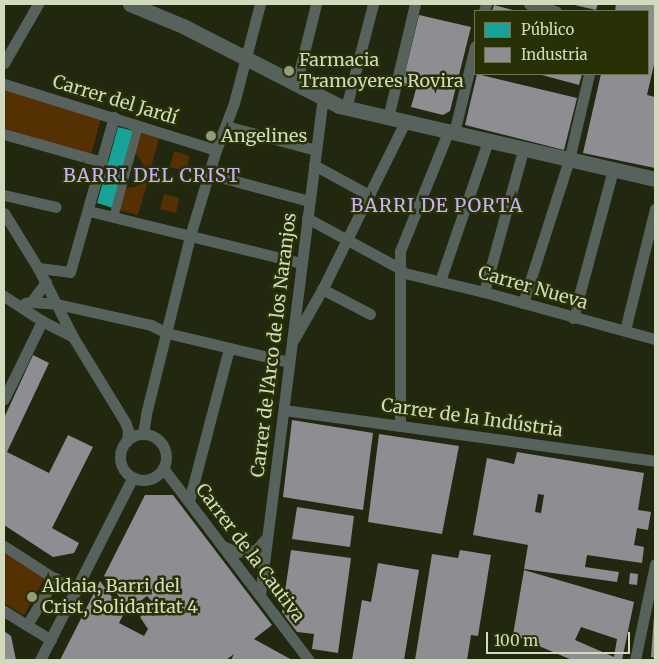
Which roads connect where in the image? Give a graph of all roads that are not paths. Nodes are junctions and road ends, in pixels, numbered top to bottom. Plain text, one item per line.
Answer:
1 (38, 4) edge
2 (130, 4) edge
3 (260, 4) edge
4 (316, 4) edge
5 (373, 4) edge
6 (415, 4) edge
7 (529, 4) edge
8 (552, 10) edge
9 (474, 50) edge
10 (246, 59) junction
11 (4, 64) edge
12 (589, 75) edge
13 (4, 84) edge
14 (296, 85) junction
15 (323, 99) junction
16 (346, 108) junction
17 (114, 117) junction
18 (388, 118) junction
19 (405, 122) junction
20 (138, 125) junction
21 (226, 126) junction
22 (451, 133) junction
23 (4, 134) edge
24 (488, 141) junction
25 (524, 148) junction
26 (216, 150) junction
27 (316, 150) junction
28 (570, 160) junction
29 (102, 162) junction
30 (314, 166) junction
31 (612, 170) junction
32 (209, 174) junction
33 (655, 179) edge
34 (4, 195) edge
35 (369, 195) junction
36 (309, 201) junction
37 (56, 207) dead end
38 (655, 209) edge
39 (89, 211) junction
40 (4, 213) edge
41 (113, 217) junction
42 (307, 218) junction
43 (190, 236) junction
44 (347, 240) junction
45 (301, 263) junction
46 (38, 268) junction
47 (400, 270) junction
48 (440, 281) junction
49 (46, 282) junction
50 (322, 289) junction
51 (484, 292) junction
52 (4, 296) edge
53 (297, 297) junction
54 (31, 302) junction
55 (523, 303) junction
56 (57, 304) junction
57 (18, 305) junction
58 (313, 305) junction
59 (370, 314) dead end
60 (573, 318) junction
61 (42, 321) junction
62 (625, 330) junction
63 (166, 333) junction
64 (73, 336) junction
65 (655, 339) edge
66 (291, 345) junction
67 (229, 348) junction
68 (289, 362) junction
69 (4, 399) edge
70 (284, 410) junction
71 (400, 426) junction
72 (135, 437) junction
73 (655, 461) edge
74 (163, 468) junction
75 (133, 478) junction
76 (188, 501) junction
77 (267, 537) junction
78 (222, 545) junction
79 (4, 546) edge
80 (655, 564) edge
81 (55, 578) junction
82 (75, 592) junction
83 (260, 595) junction
84 (4, 610) edge
85 (27, 625) junction
86 (51, 640) junction
87 (40, 660) edge
88 (309, 660) edge
89 (635, 660) edge

1 - 11 street
2 - 10 street
3 - 10 street
4 - 14 street
5 - 16 street
6 - 18 street
7 - 8 street
9 - 22 street
10 - 14 street
10 - 21 street
12 - 28 street
13 - 17 street, Carrer del Jardí
14 - 15 street
15 - 16 street
15 - 27 street, Carrer de l'Arco de los Naranjos
16 - 18 street
17 - 20 street, Carrer del Jardí
17 - 29 street
18 - 19 street
19 - 22 street
19 - 35 street
20 - 26 street, Carrer del Jardí
20 - 41 street
21 - 26 street
21 - 27 street
22 - 24 street
22 - 47 street
23 - 29 street
24 - 25 street
24 - 48 street
25 - 28 street
25 - 51 street
26 - 32 street
27 - 30 street, Carrer de l'Arco de los Naranjos
28 - 31 street
28 - 55 street
29 - 39 street
30 - 35 street
30 - 36 street, Carrer de l'Arco de los Naranjos
31 - 33 street
31 - 60 street
32 - 36 street
32 - 43 street
34 - 37 street
35 - 44 street
36 - 42 street, Carrer de l'Arco de los Naranjos
38 - 62 street
39 - 41 street
39 - 46 street
40 - 46 street
41 - 43 street
42 - 44 street, Carrer Nueva
42 - 45 street, Carrer de l'Arco de los Naranjos
43 - 45 street
43 - 63 street
44 - 47 street, Carrer Nueva
44 - 50 street
45 - 53 street, Carrer de l'Arco de los Naranjos
46 - 49 street
47 - 48 street, Carrer Nueva
47 - 71 street
48 - 51 street, Carrer Nueva
49 - 54 street
49 - 56 street
50 - 58 street
50 - 59 street
51 - 55 street, Carrer Nueva
52 - 57 street
53 - 58 street
53 - 66 street, Carrer de l'Arco de los Naranjos
54 - 56 street
54 - 57 street
55 - 60 street, Carrer Nueva
56 - 63 street
56 - 64 street
57 - 61 street
58 - 66 street
60 - 62 street, Carrer Nueva
61 - 64 street
61 - 69 street
62 - 65 street, Carrer Nueva
63 - 67 street
63 - 72 street
64 - 72 street
66 - 68 street, Carrer de l'Arco de los Naranjos
67 - 68 street
67 - 76 street
68 - 70 street, Carrer de l'Arco de los Naranjos
70 - 71 street, Carrer de la Indústria
70 - 77 street, Carrer de l'Arco de los Naranjos
71 - 73 street, Carrer de la Indústria
72 - 74 street
72 - 75 street
74 - 75 street
74 - 76 street, Carrer de la Cautiva
75 - 82 street
76 - 78 street, Carrer de la Cautiva
77 - 78 street
77 - 83 street, Carrer de l'Arco de los Naranjos
78 - 83 street, Carrer de la Cautiva
79 - 81 street
80 - 89 street
81 - 82 street
81 - 85 street
82 - 86 street
83 - 88 street, Carrer de la Cautiva
84 - 85 street
85 - 86 street
86 - 87 street

